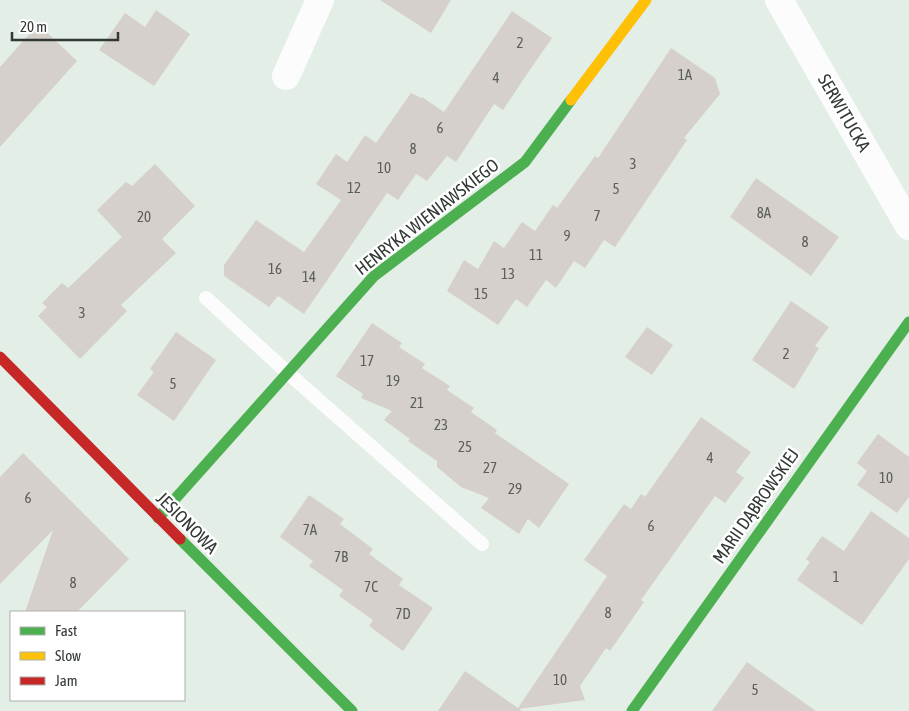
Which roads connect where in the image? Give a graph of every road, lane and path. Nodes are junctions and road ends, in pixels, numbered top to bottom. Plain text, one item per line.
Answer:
1 (320, 0) edge
2 (646, 0) edge
3 (780, 0) edge
4 (286, 76) dead end
5 (909, 226) edge
6 (206, 298) dead end
7 (909, 322) edge
8 (0, 357) edge
9 (288, 373) junction
10 (158, 518) junction
11 (482, 544) dead end
12 (352, 711) edge
13 (632, 711) edge

1 - 4 street
2 - 9 street, HENRYKA WIENIAWSKIEGO
3 - 5 street, SERWITUCKA
6 - 9 lane
7 - 13 street, MARII DĄBROWSKIEJ
8 - 10 street, JESIONOWA
9 - 10 street, HENRYKA WIENIAWSKIEGO
9 - 11 lane
10 - 12 street, JESIONOWA

